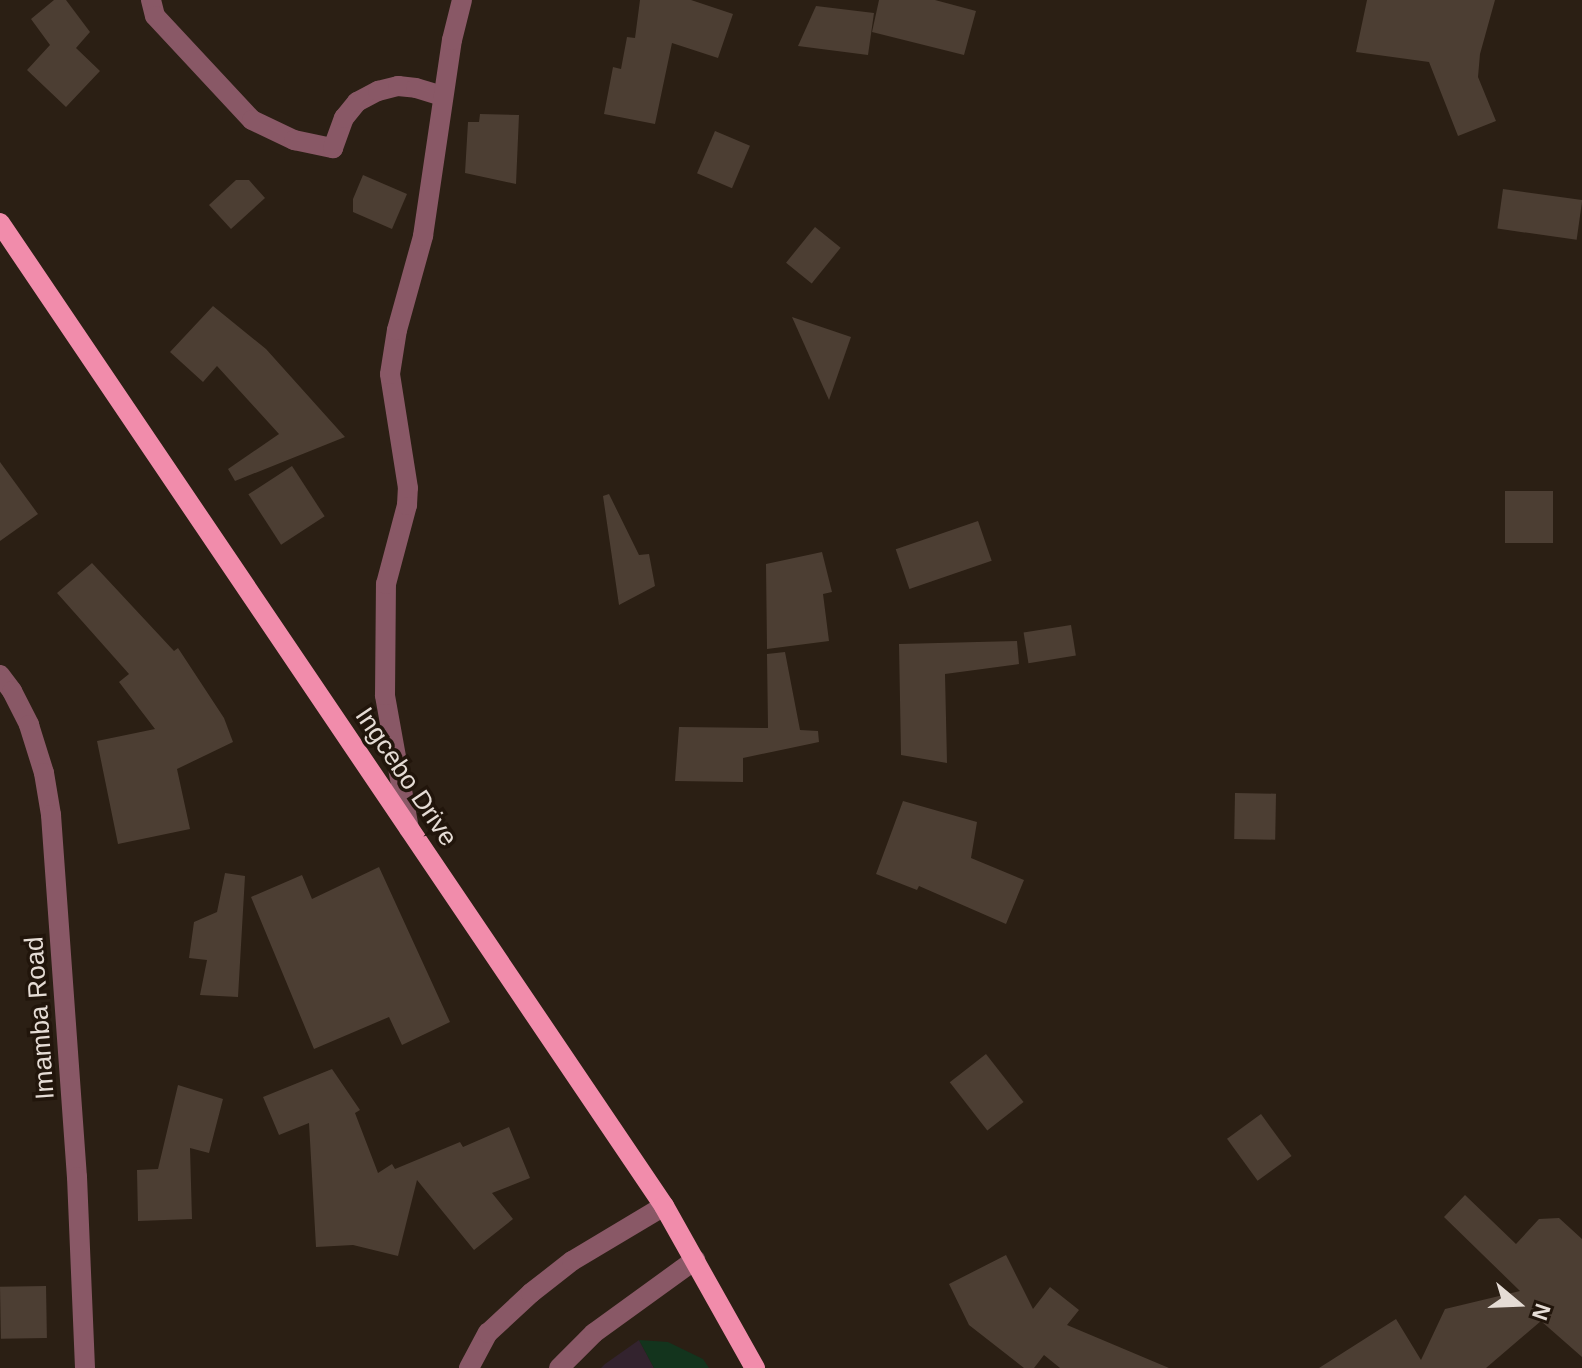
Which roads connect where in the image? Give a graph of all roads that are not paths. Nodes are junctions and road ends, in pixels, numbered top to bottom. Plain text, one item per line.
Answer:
1 (151, 0) edge
2 (462, 0) edge
3 (443, 96) junction
4 (0, 223) edge
5 (0, 675) edge
6 (409, 829) junction
7 (664, 1206) junction
8 (695, 1260) junction
9 (85, 1368) edge
10 (469, 1368) edge
11 (559, 1368) edge
12 (755, 1368) edge

1 - 3 street
2 - 3 street
3 - 6 street
4 - 6 main road, Ingcebo Drive
5 - 9 street, Imamba Road
6 - 7 main road, Ingcebo Drive
7 - 8 main road, Ingcebo Drive
7 - 10 street
8 - 11 street
8 - 12 main road, Ingcebo Drive

